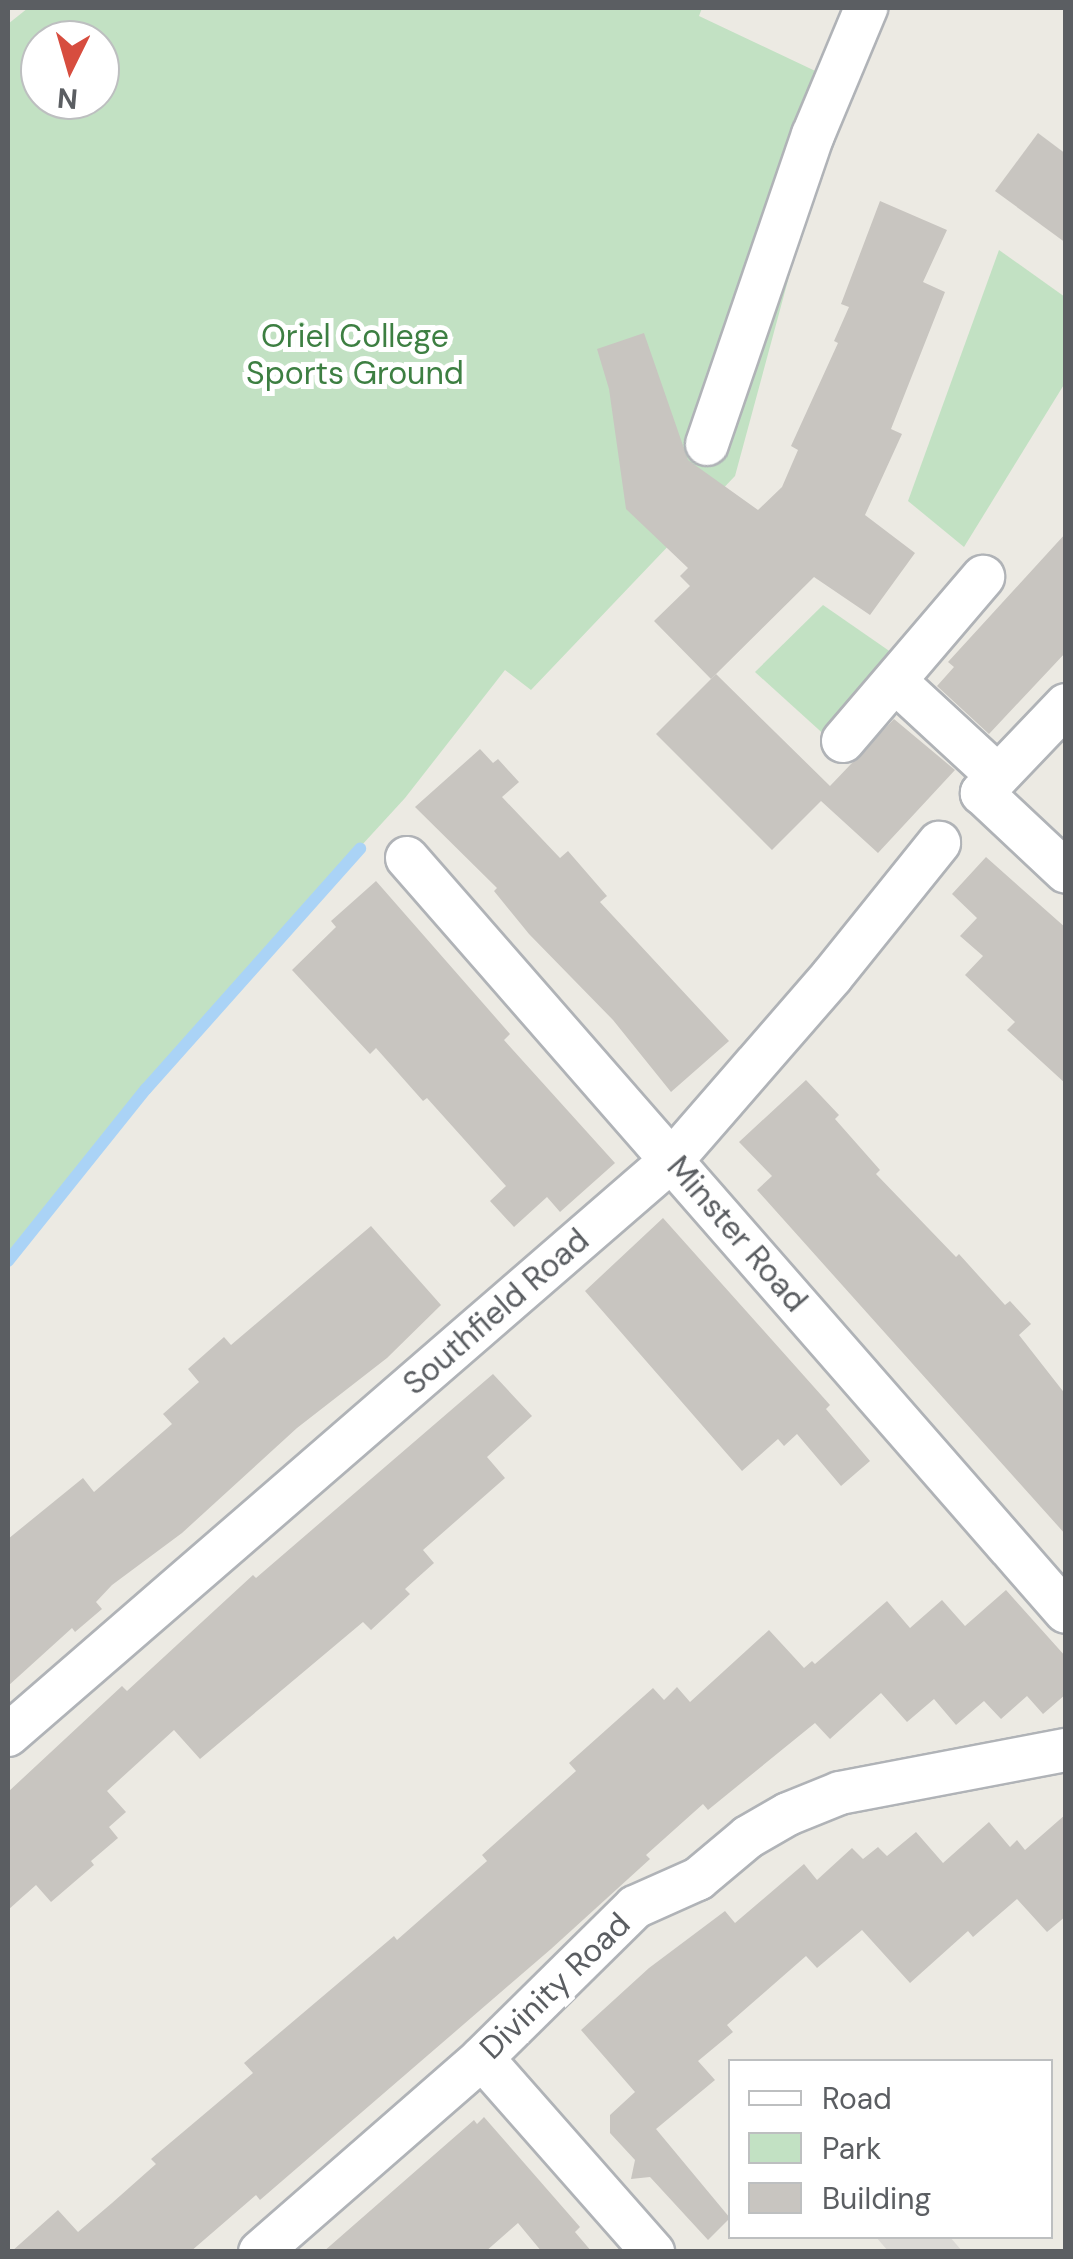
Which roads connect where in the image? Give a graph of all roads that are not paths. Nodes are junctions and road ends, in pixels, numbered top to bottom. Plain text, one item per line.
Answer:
1 (866, 8) edge
2 (707, 444) dead end
3 (983, 578) dead end
4 (895, 682) junction
5 (1066, 706) edge
6 (844, 740) dead end
7 (990, 784) junction
8 (939, 843) dead end
9 (406, 858) dead end
10 (1066, 872) edge
11 (673, 1159) junction
12 (1066, 1612) edge
13 (8, 1735) edge
14 (1066, 1750) edge
15 (482, 2058) junction
16 (260, 2252) edge
17 (653, 2252) edge

1 - 2 street
3 - 4 street
4 - 6 street
4 - 7 street
5 - 7 street
7 - 10 street
8 - 11 street, Southfield Road
9 - 11 street, Minster Road
11 - 12 street, Minster Road
11 - 13 street, Southfield Road
14 - 15 street, Divinity Road
15 - 16 street, Divinity Road
15 - 17 street

